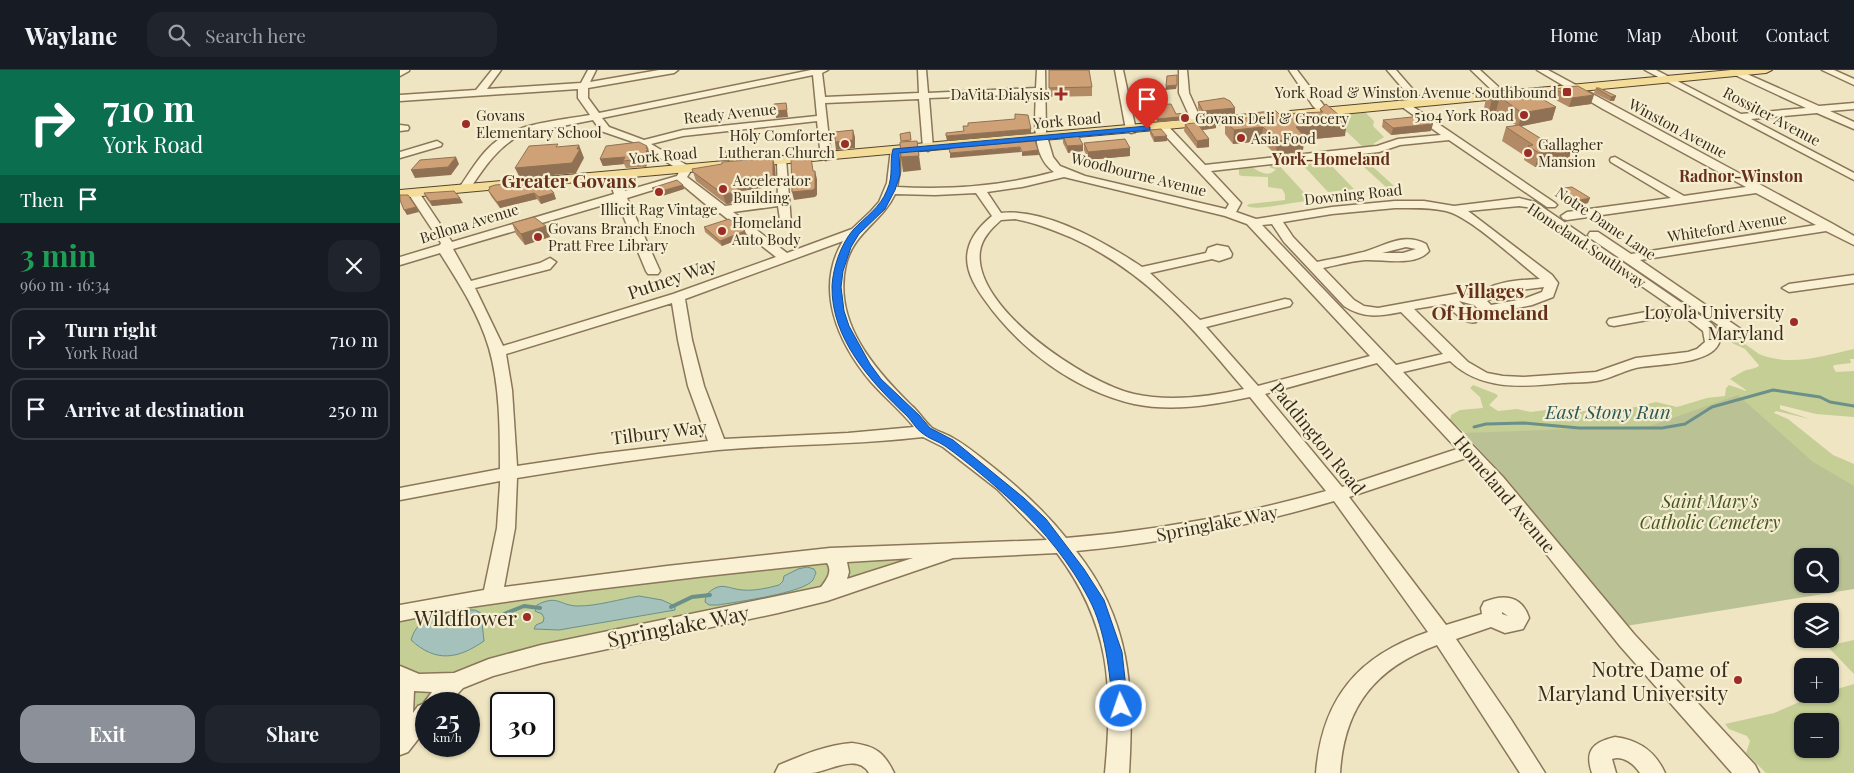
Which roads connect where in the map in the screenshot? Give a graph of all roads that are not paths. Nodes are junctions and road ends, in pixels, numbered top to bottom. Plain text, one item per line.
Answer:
1 (497, 70) edge
2 (592, 70) edge
3 (674, 70) edge
4 (817, 70) edge
5 (824, 70) edge
6 (922, 70) edge
7 (1043, 70) edge
8 (1120, 70) edge
9 (1183, 70) edge
10 (1293, 70) edge
11 (1391, 70) edge
12 (1475, 70) edge
13 (1541, 70) edge
14 (1649, 70) edge
15 (1759, 70) edge
16 (1826, 70) edge
17 (1738, 72) junction
18 (1668, 79) junction
19 (1854, 82) edge
20 (585, 85) junction
21 (1570, 88) junction
22 (1041, 91) junction
23 (479, 93) junction
24 (1501, 94) junction
25 (925, 96) junction
26 (820, 100) junction
27 (401, 101) edge
28 (1419, 102) junction
29 (1403, 104) junction
30 (1854, 106) edge
31 (1818, 109) junction
32 (1324, 112) junction
33 (595, 116) junction
34 (1277, 116) edge
35 (1262, 117) edge
36 (1741, 117) junction
37 (822, 118) junction
38 (1198, 124) junction
39 (1854, 126) edge
40 (1163, 127) junction
41 (1131, 130) junction
42 (1451, 137) junction
43 (1042, 138) junction
44 (437, 144) dead end
45 (643, 144) junction
46 (928, 148) junction
47 (895, 151) junction
48 (400, 155) edge
49 (826, 157) junction
50 (1615, 160) dead end
51 (782, 161) junction
52 (1203, 169) junction
53 (683, 173) junction
54 (1065, 173) junction
55 (614, 175) junction
56 (1854, 177) edge
57 (465, 188) junction
58 (1759, 189) junction
59 (891, 190) junction
60 (980, 190) junction
61 (407, 193) edge
62 (620, 195) junction
63 (1683, 200) junction
64 (785, 202) junction
65 (1456, 209) junction
66 (720, 210) junction
67 (1229, 213) junction
68 (1567, 216) junction
69 (998, 217) junction
70 (1276, 220) junction
71 (785, 224) dead end
72 (1254, 224) junction
73 (1829, 228) junction
74 (856, 232) junction
75 (1854, 240) edge
76 (447, 247) junction
77 (1212, 255) dead end
78 (1365, 256) dead end
79 (784, 258) junction
80 (1629, 258) junction
81 (400, 260) edge
82 (1314, 266) junction
83 (653, 271) dead end
84 (1139, 272) junction
85 (512, 273) dead end
86 (1854, 279) edge
87 (468, 286) junction
88 (1789, 288) dead end
89 (678, 297) junction
90 (1448, 300) junction
91 (1285, 303) dead end
92 (1405, 308) junction
93 (1683, 309) junction
94 (1472, 320) dead end
95 (1614, 322) dead end
96 (1195, 326) junction
97 (1741, 334) dead end
98 (497, 352) junction
99 (1453, 356) junction
100 (1381, 358) junction
101 (1393, 370) junction
102 (1254, 391) junction
103 (926, 431) junction
104 (718, 445) junction
105 (1470, 451) junction
106 (509, 472) junction
107 (400, 494) edge
108 (1339, 494) junction
109 (1060, 546) junction
110 (955, 551) junction
111 (830, 556) junction
112 (826, 593) junction
113 (492, 596) junction
114 (402, 614) edge
115 (1493, 618) dead end
116 (1443, 636) junction
117 (402, 677) edge
118 (454, 682) junction
119 (445, 692) edge
120 (415, 727) edge
121 (400, 734) edge
122 (400, 746) edge
123 (787, 773) edge
124 (882, 773) edge
125 (1117, 773) edge
126 (1328, 773) edge
127 (1533, 773) edge
128 (1604, 773) edge
129 (1653, 773) edge
130 (1747, 773) edge

1 - 23 street
2 - 20 street
3 - 20 street
4 - 5 street
4 - 26 street
4 - 33 street
6 - 25 street
7 - 22 street, Woodbourne Avenue
8 - 41 street
9 - 38 street
10 - 32 street
11 - 28 street
12 - 24 street
13 - 21 street, Winston Avenue
14 - 18 street, Rossiter Avenue
15 - 17 main road
16 - 19 street
17 - 18 main road
17 - 31 street
18 - 21 main road
18 - 36 street, Rossiter Avenue
20 - 23 street
20 - 33 street
21 - 24 main road
21 - 58 street, Winston Avenue
22 - 25 street
22 - 43 street, Woodbourne Avenue
23 - 27 street
24 - 28 main road
25 - 26 street
25 - 46 street
26 - 37 street
28 - 29 main road
29 - 32 main road
29 - 42 street, Notre Dame Lane
30 - 31 street
31 - 36 street
31 - 39 street
32 - 34 main road
33 - 45 street
33 - 57 street
35 - 38 main road, York Road
36 - 56 street, Rossiter Avenue
37 - 45 street, Ready Avenue
37 - 49 street
38 - 40 main road, York Road
40 - 41 main road, York Road
40 - 52 street
41 - 43 main road, York Road
42 - 52 street
42 - 68 street, Notre Dame Lane
43 - 46 main road, York Road
43 - 54 street, Woodbourne Avenue
44 - 48 street
45 - 53 street
46 - 47 main road, York Road
47 - 49 main road, York Road
47 - 59 street
49 - 51 main road, York Road
50 - 63 street
51 - 53 main road, York Road
51 - 64 street
52 - 67 street
53 - 55 main road, York Road
53 - 62 street, Bellona Avenue
53 - 66 street
54 - 60 street
54 - 67 street, Woodbourne Avenue
55 - 57 main road, York Road
55 - 62 street
57 - 61 main road, York Road
58 - 63 street
58 - 73 street, Winston Avenue
59 - 60 street
59 - 74 street
60 - 69 street
61 - 76 street
62 - 76 street, Bellona Avenue
62 - 83 street
63 - 68 street
64 - 66 street
64 - 71 street
65 - 70 street, Downing Road
65 - 90 street
65 - 93 street, Homeland Southway
66 - 79 street
67 - 72 street, Woodbourne Avenue
68 - 80 street, Notre Dame Lane
69 - 84 street, Paddington Road
69 - 102 street
70 - 72 street, Downing Road
70 - 82 street
72 - 100 street, Homeland Avenue
73 - 75 street, Winston Avenue
73 - 80 street, Whiteford Avenue
74 - 79 street, Putney Way
74 - 103 street
76 - 81 street, Bellona Avenue
76 - 87 street
77 - 84 street
78 - 82 street
79 - 89 street, Putney Way
80 - 97 street, Notre Dame Lane
82 - 92 street
84 - 96 street, Paddington Road
85 - 87 street
86 - 88 street
87 - 98 street
89 - 98 street, Putney Way
89 - 104 street
90 - 92 street
90 - 94 street
91 - 96 street
92 - 99 street, Homeland Southway
93 - 95 street, Homeland Southway
93 - 99 street, Homeland Southway
96 - 102 street, Paddington Road
98 - 106 street
99 - 101 street
100 - 101 street, Homeland Avenue
100 - 102 street
101 - 105 street, Homeland Avenue
102 - 108 street, Paddington Road
103 - 104 street, Tilbury Way
103 - 109 street
104 - 106 street, Tilbury Way
105 - 108 street, Springlake Way
105 - 130 street, Homeland Avenue
106 - 107 street, Tilbury Way
106 - 113 street
108 - 109 street, Springlake Way
108 - 116 street, Paddington Road
109 - 110 street, Springlake Way
109 - 125 street
110 - 111 street, Springlake Way
110 - 112 street, Springlake Way
111 - 112 street
111 - 113 street, Springlake Way
112 - 118 street, Springlake Way
113 - 114 street, Springlake Way
115 - 116 street
116 - 126 street
116 - 127 street, Paddington Road
117 - 118 street, Springlake Way
117 - 121 street
118 - 119 street
120 - 122 street
123 - 124 street
128 - 129 street

